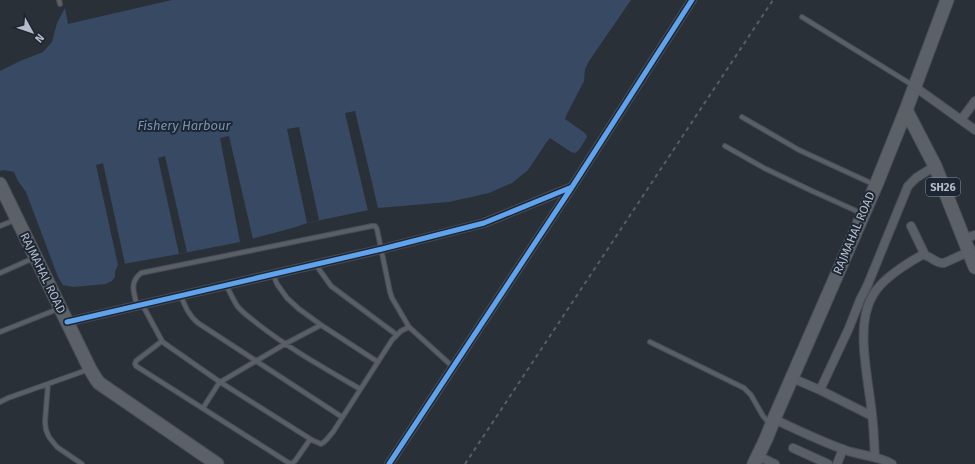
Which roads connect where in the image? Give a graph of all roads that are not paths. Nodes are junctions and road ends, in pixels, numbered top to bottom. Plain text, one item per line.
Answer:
1 (692, 0) edge
2 (947, 0) edge
3 (802, 17) dead end
4 (915, 87) junction
5 (975, 101) edge
6 (906, 110) junction
7 (742, 117) dead end
8 (961, 120) junction
9 (975, 130) edge
10 (725, 146) dead end
11 (935, 166) junction
12 (0, 184) edge
13 (876, 185) junction
14 (572, 187) junction
15 (863, 214) junction
16 (17, 219) junction
17 (0, 226) edge
18 (911, 226) dead end
19 (969, 237) edge
20 (382, 249) junction
21 (968, 252) junction
22 (925, 255) junction
23 (36, 257) junction
24 (316, 264) junction
25 (975, 267) edge
26 (0, 273) edge
27 (273, 274) junction
28 (226, 285) junction
29 (181, 296) junction
30 (140, 305) junction
31 (60, 308) junction
32 (67, 322) junction
33 (321, 325) junction
34 (409, 326) junction
35 (0, 332) edge
36 (397, 335) junction
37 (162, 341) junction
38 (650, 342) dead end
39 (286, 344) junction
40 (255, 361) junction
41 (378, 362) junction
42 (453, 367) junction
43 (90, 369) junction
44 (792, 378) junction
45 (220, 382) junction
46 (48, 384) junction
47 (360, 389) junction
48 (820, 390) junction
49 (0, 402) edge
50 (203, 408) junction
51 (872, 416) junction
52 (342, 417) junction
53 (773, 422) junction
54 (312, 440) junction
55 (793, 448) dead end
56 (843, 449) junction
57 (875, 457) junction
58 (756, 460) edge
59 (82, 464) edge
60 (217, 464) edge
61 (389, 464) edge
62 (775, 464) edge
63 (828, 464) edge
64 (837, 464) edge
65 (892, 464) edge

1 - 14 street
2 - 4 main road, RAJMAHAL ROAD
3 - 4 lane
4 - 6 main road, RAJMAHAL ROAD
4 - 8 street
5 - 8 street
6 - 11 main road, SH26
6 - 13 main road, RAJMAHAL ROAD
7 - 13 lane
8 - 9 street
10 - 15 lane
11 - 19 main road, SH26
11 - 48 street
12 - 16 main road, RAJMAHAL ROAD
13 - 15 main road, RAJMAHAL ROAD
14 - 20 street
14 - 42 street
15 - 44 main road, RAJMAHAL ROAD
16 - 17 lane
16 - 23 main road, RAJMAHAL ROAD
18 - 22 street
19 - 21 main road, SH26
20 - 24 street
20 - 30 lane
20 - 34 lane
21 - 22 street
21 - 25 main road, SH26
22 - 51 street
23 - 26 lane
23 - 31 main road, RAJMAHAL ROAD
24 - 27 street
24 - 36 lane
27 - 28 street
27 - 33 lane
28 - 29 street
28 - 39 lane
29 - 30 street
29 - 40 lane
30 - 32 street
30 - 37 lane
31 - 32 main road, RAJMAHAL ROAD
31 - 35 lane
32 - 43 main road, RAJMAHAL ROAD
33 - 39 lane
33 - 41 lane
34 - 36 lane
34 - 42 lane
36 - 41 lane
37 - 45 lane
37 - 50 lane
38 - 53 lane
39 - 40 lane
39 - 47 lane
40 - 45 lane
40 - 52 lane
41 - 47 lane
42 - 61 street
43 - 46 lane
43 - 60 main road, RAJMAHAL ROAD
44 - 48 street
44 - 53 main road, RAJMAHAL ROAD
45 - 50 lane
45 - 54 lane
46 - 49 lane
46 - 59 lane
47 - 52 lane
48 - 51 street
50 - 54 lane
51 - 57 street
52 - 54 lane
53 - 56 street
53 - 58 main road, RAJMAHAL ROAD
55 - 63 street
56 - 57 street
56 - 64 street
57 - 65 street
58 - 62 street

